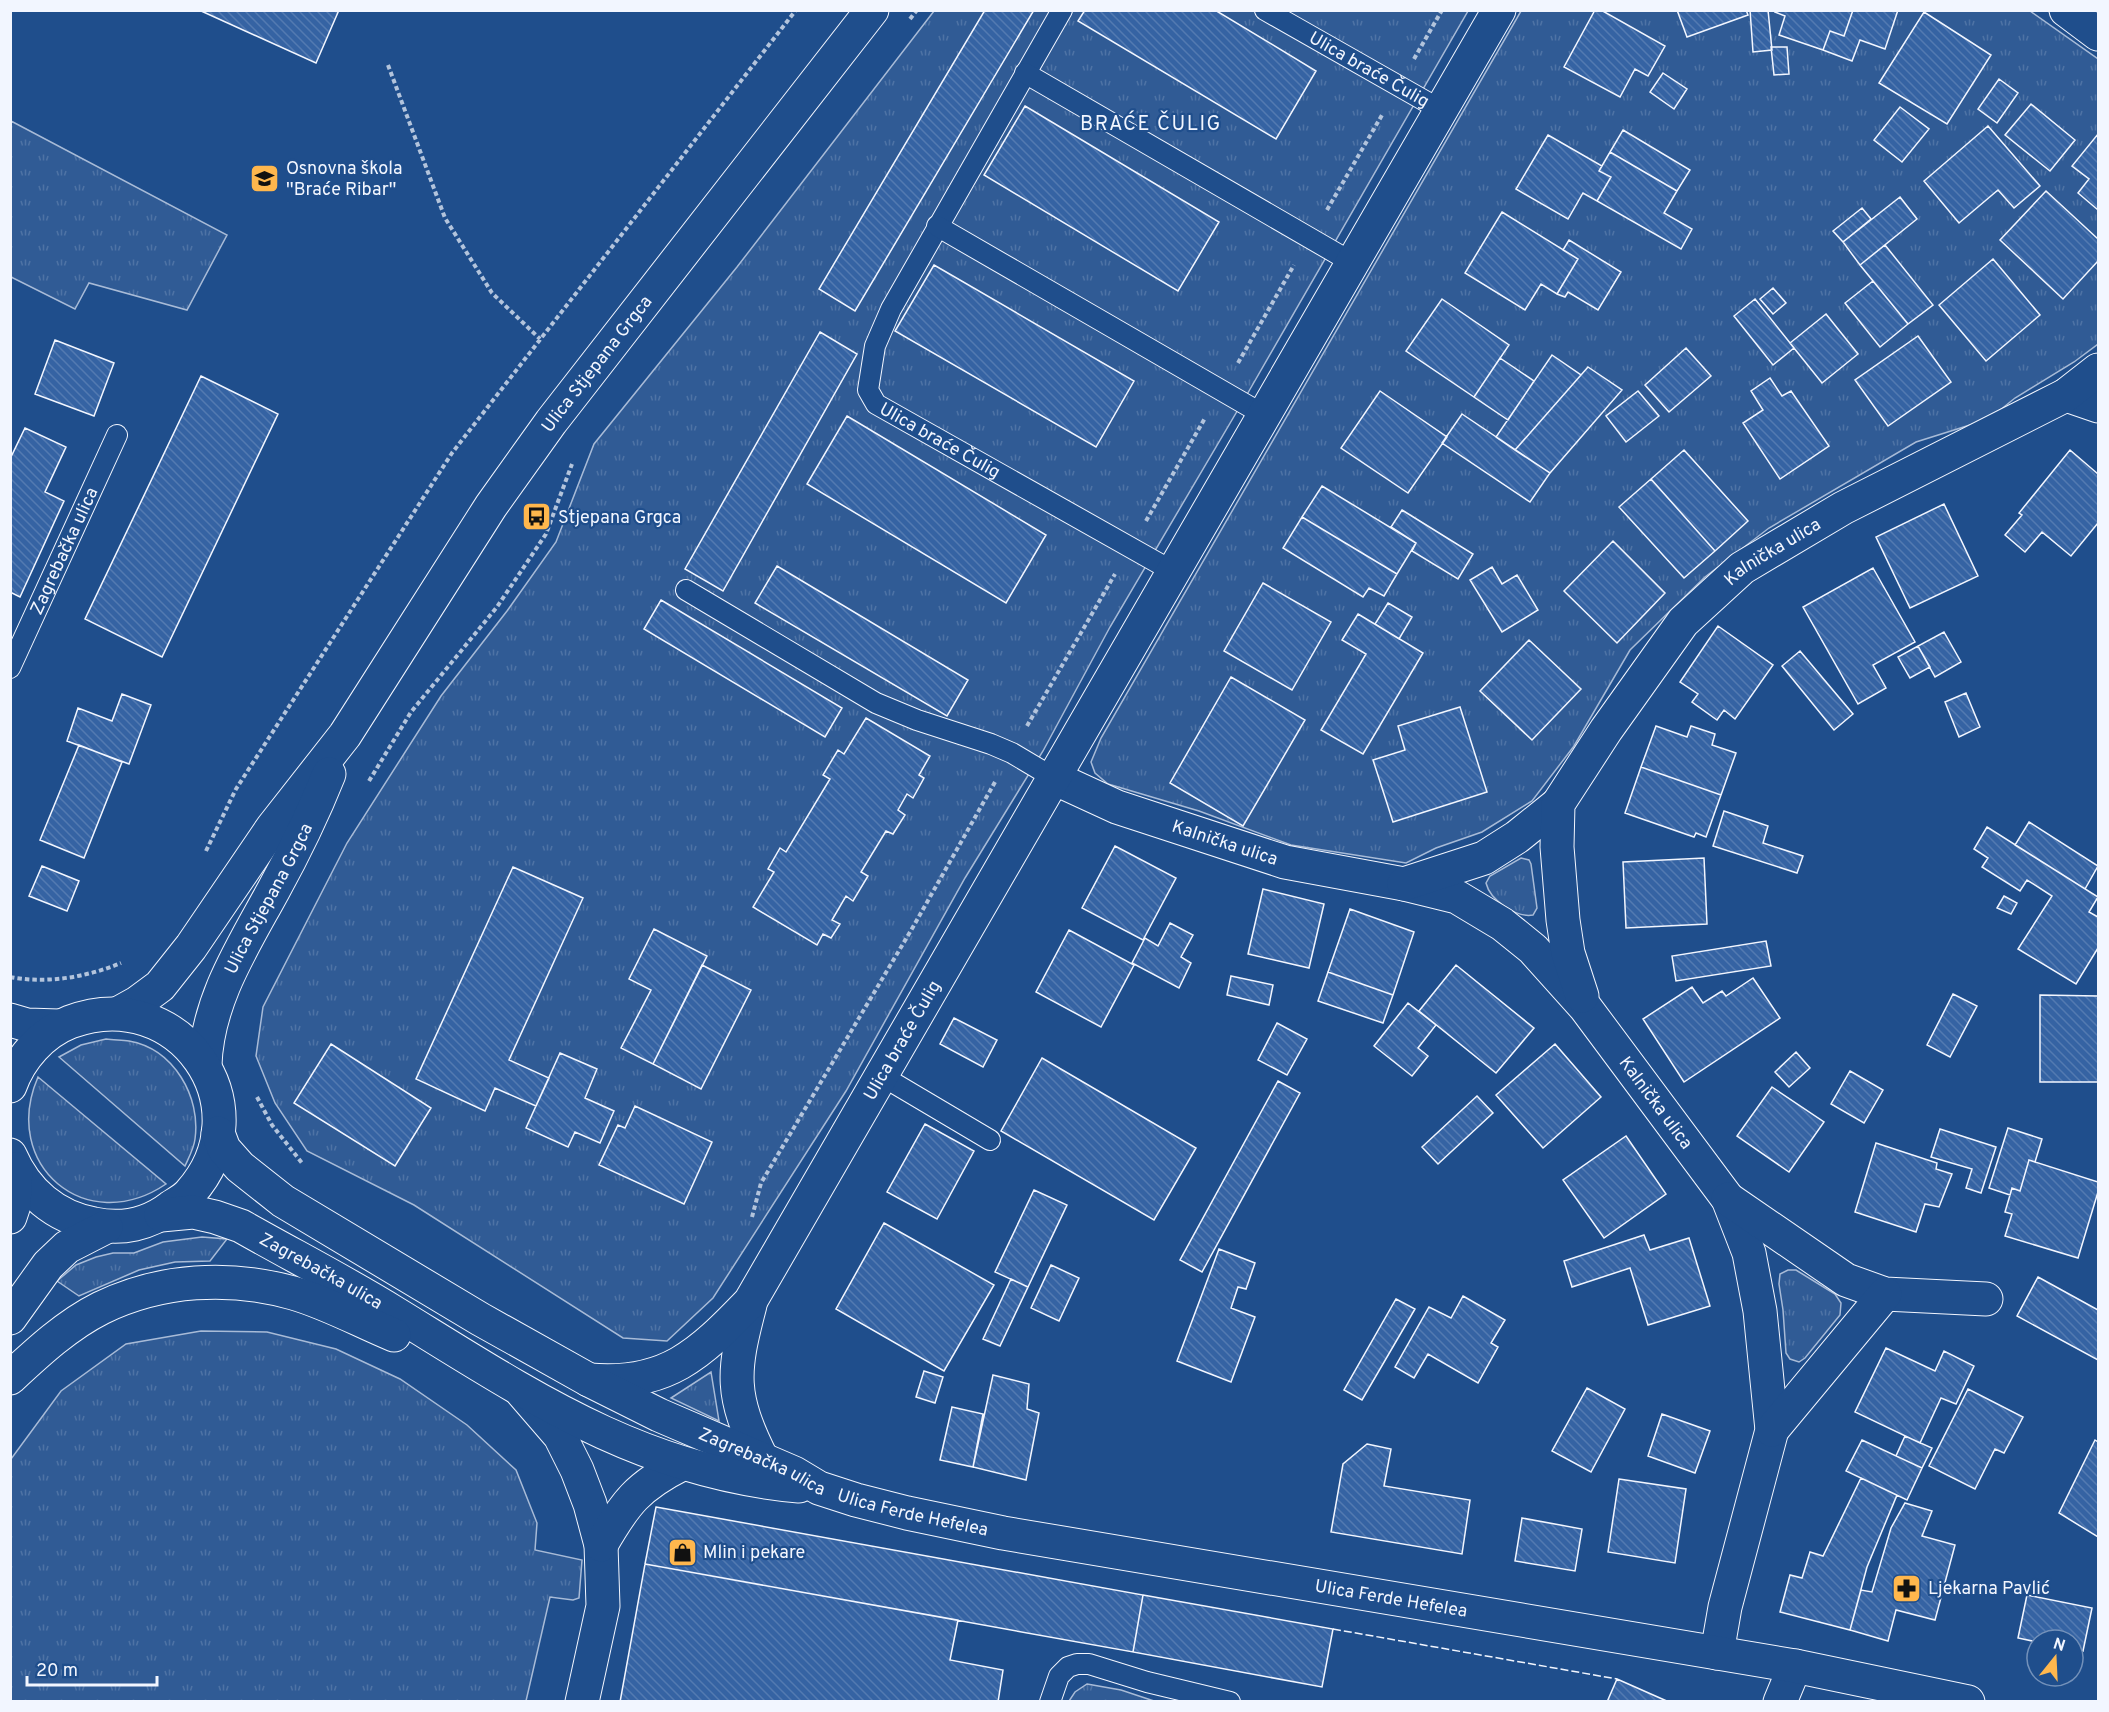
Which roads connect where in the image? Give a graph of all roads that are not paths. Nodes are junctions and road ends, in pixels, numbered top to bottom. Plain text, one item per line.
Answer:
1 (872, 10) edge
2 (1062, 10) edge
3 (1265, 10) edge
4 (1499, 10) edge
5 (2066, 10) edge
6 (2098, 34) edge
7 (1025, 73) junction
8 (1441, 110) junction
9 (937, 226) junction
10 (1353, 263) junction
11 (2098, 370) edge
12 (2066, 395) junction
13 (2098, 406) edge
14 (1264, 416) junction
15 (117, 435) dead end
16 (1174, 572) junction
17 (686, 590) dead end
18 (10, 668) edge
19 (345, 735) junction
20 (1054, 778) junction
21 (1558, 804) junction
22 (1404, 884) junction
23 (1585, 1007) junction
24 (119, 1013) junction
25 (10, 1020) edge
26 (58, 1026) junction
27 (204, 1065) junction
28 (882, 1076) junction
29 (10, 1086) edge
30 (218, 1133) junction
31 (990, 1140) dead end
32 (13, 1162) edge
33 (1728, 1199) junction
34 (161, 1215) junction
35 (10, 1217) edge
36 (106, 1227) junction
37 (1885, 1294) junction
38 (1986, 1299) dead end
39 (750, 1302) junction
40 (10, 1318) edge
41 (451, 1348) junction
42 (10, 1378) edge
43 (589, 1380) junction
44 (521, 1390) junction
45 (1772, 1430) junction
46 (762, 1459) junction
47 (682, 1464) junction
48 (819, 1488) junction
49 (601, 1545) junction
50 (1717, 1653) junction
51 (1796, 1666) junction
52 (1162, 1686) junction
53 (582, 1701) edge
54 (1050, 1701) edge
55 (1179, 1701) edge
56 (1230, 1701) edge
57 (1780, 1701) edge
58 (1968, 1701) edge

1 - 19 street, Ulica Stjepana Grgca
2 - 7 lane, Ulica braće Čulig
3 - 8 lane, Ulica braće Čulig
4 - 8 street, Ulica braće Čulig
5 - 6 street
7 - 9 lane, Ulica braće Čulig
7 - 10 lane
8 - 10 street, Ulica braće Čulig
9 - 14 lane
9 - 16 lane, Ulica braće Čulig
10 - 14 street, Ulica braće Čulig
11 - 12 street, Kalnička ulica
12 - 13 street
12 - 21 street, Kalnička ulica
14 - 16 street, Ulica braće Čulig
15 - 18 lane, Zagrebačka ulica
16 - 20 street, Ulica braće Čulig
17 - 20 lane
19 - 24 street, Ulica Stjepana Grgca
19 - 27 street, Ulica Stjepana Grgca
20 - 22 street, Kalnička ulica
20 - 28 street, Ulica braće Čulig
21 - 22 street, Kalnička ulica
21 - 23 street, Kalnička ulica
22 - 23 street, Kalnička ulica
23 - 33 street, Kalnička ulica
24 - 26 street
24 - 27 street
25 - 26 street
26 - 29 street
27 - 30 street
28 - 31 lane
28 - 39 street, Ulica braće Čulig
30 - 34 street
30 - 43 street, Zagrebačka ulica
32 - 35 street
32 - 36 street
33 - 37 street, Kalnička ulica
33 - 45 street, Kalnička ulica
34 - 36 street
34 - 41 street, Zagrebačka ulica
36 - 40 street
37 - 38 street, Kalnička ulica
37 - 45 street, Kalnička ulica
39 - 43 street, Ulica braće Čulig
39 - 46 street, Ulica braće Čulig
41 - 42 street
41 - 44 street, Zagrebačka ulica
43 - 46 street, Zagrebačka ulica
44 - 47 street, Zagrebačka ulica
44 - 49 street
45 - 50 street, Kalnička ulica
46 - 48 street, Zagrebačka ulica
47 - 48 street, Zagrebačka ulica
47 - 49 street
48 - 50 street, Ulica Ferde Hefelea
49 - 53 street
50 - 51 street, Ulica Ferde Hefelea
51 - 57 street
51 - 58 street, Ulica Ferde Hefelea
52 - 54 lane
52 - 55 lane
52 - 56 lane

